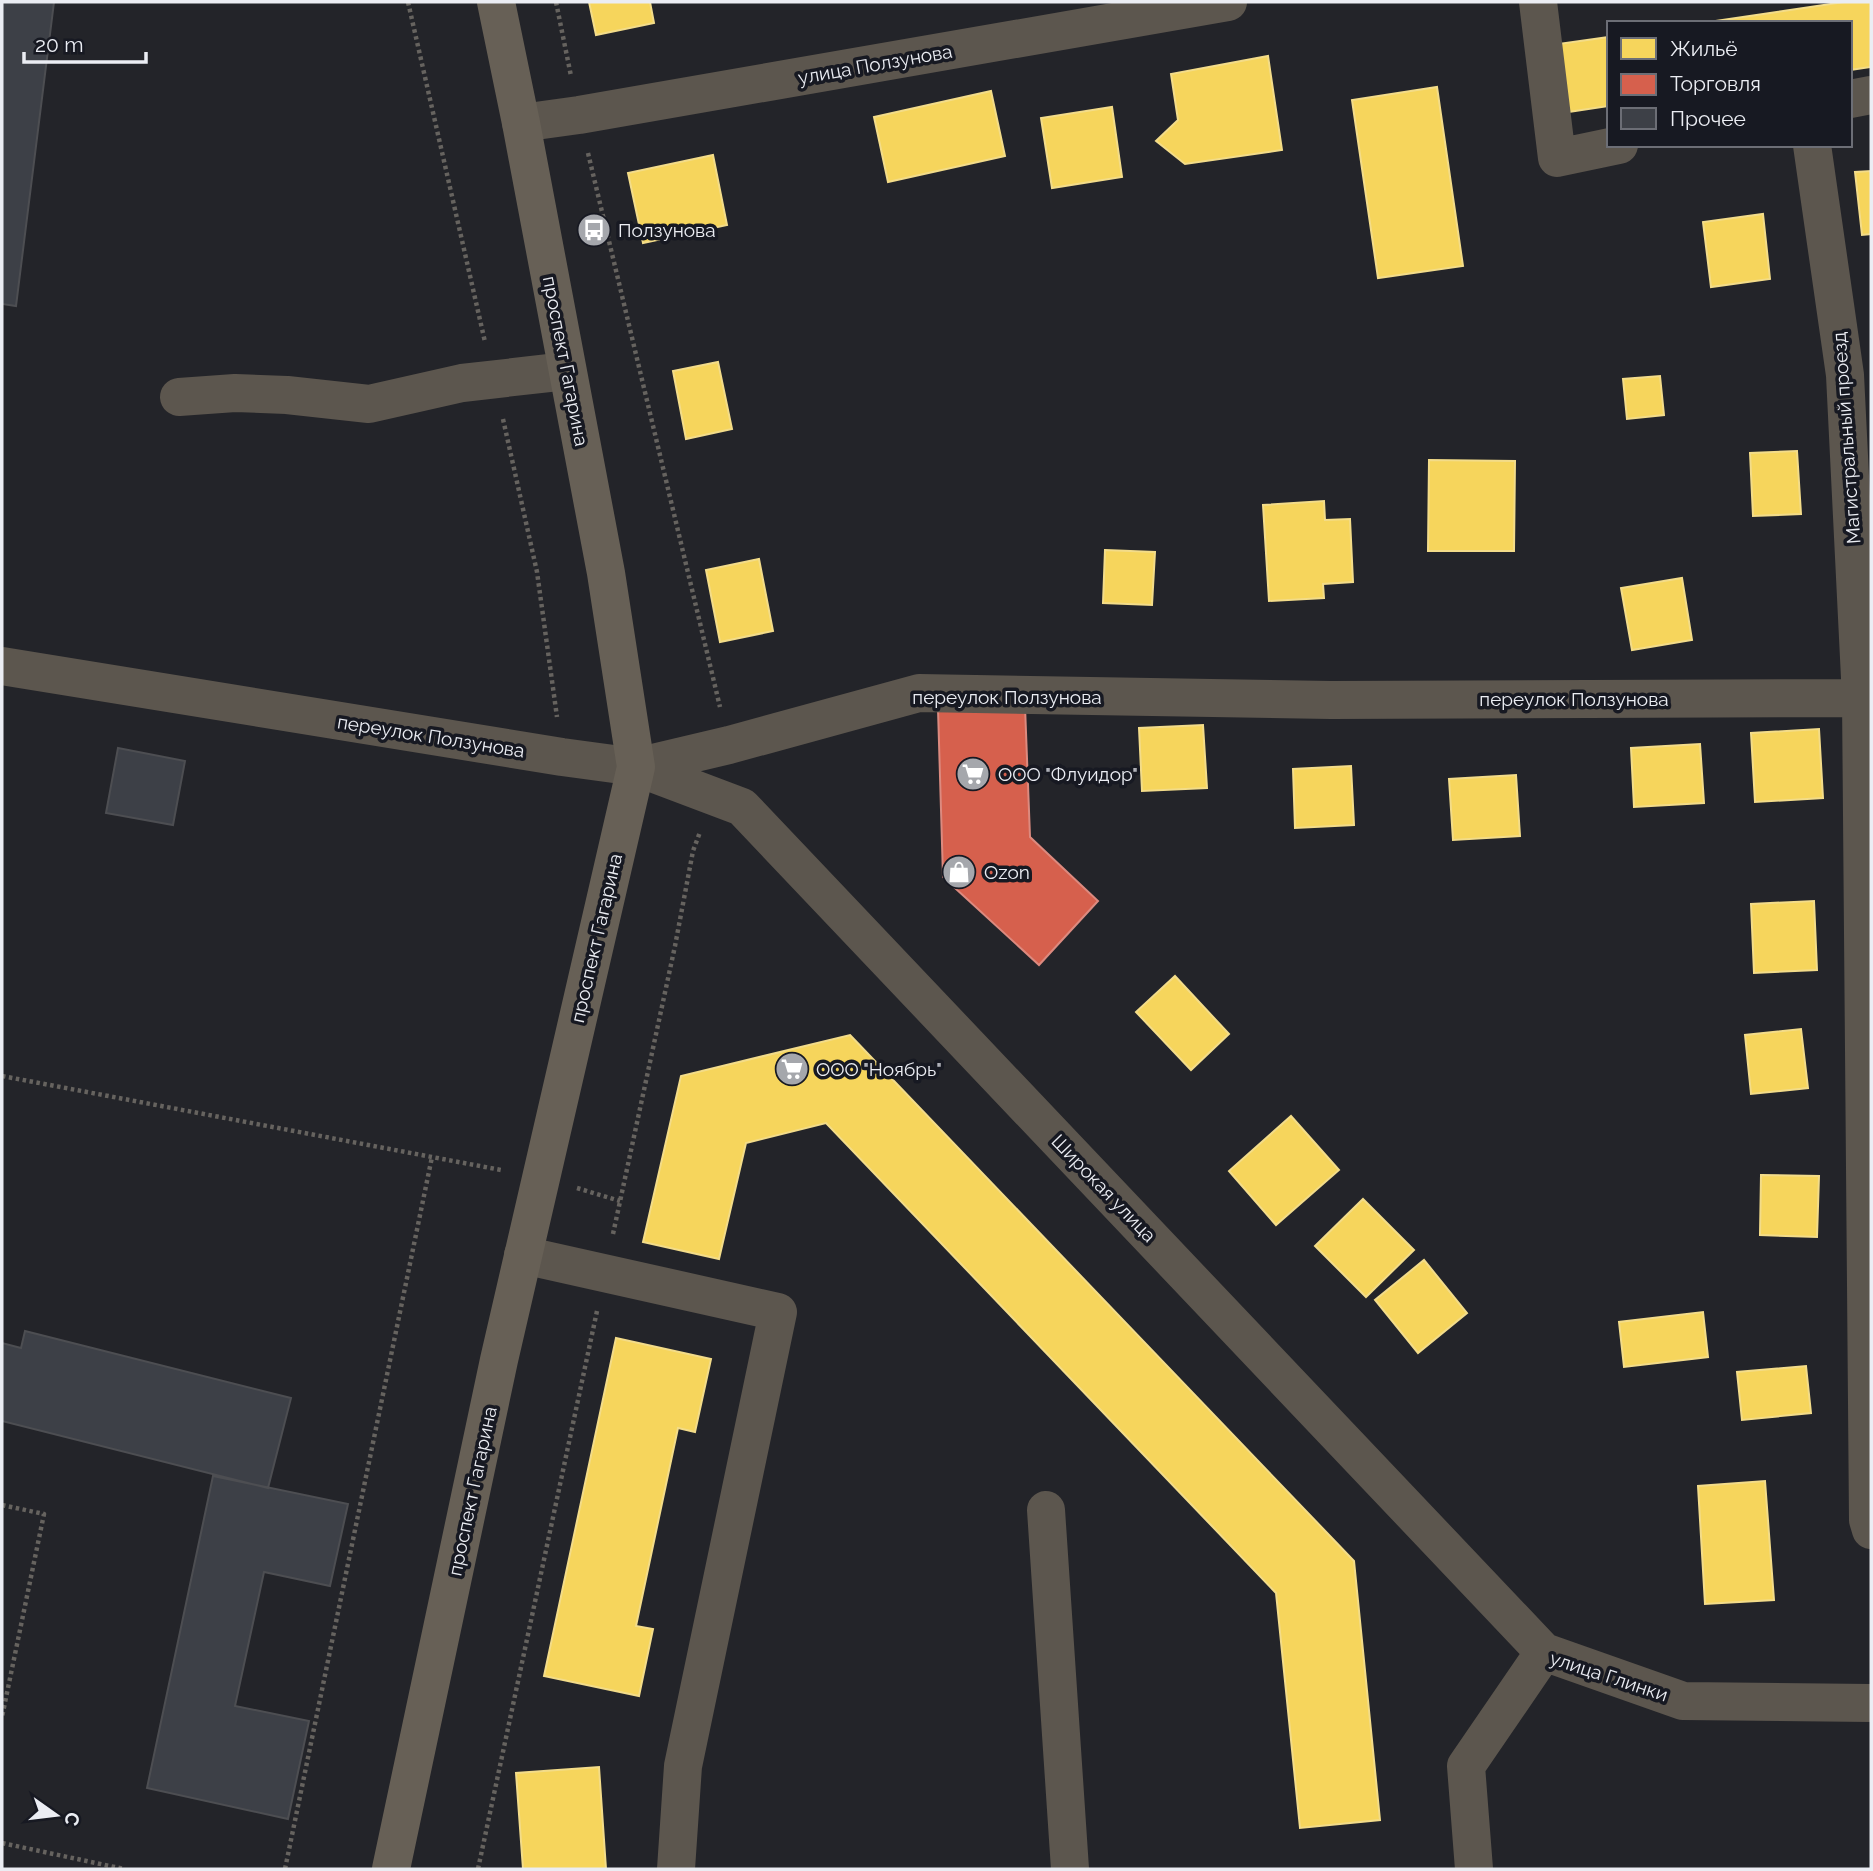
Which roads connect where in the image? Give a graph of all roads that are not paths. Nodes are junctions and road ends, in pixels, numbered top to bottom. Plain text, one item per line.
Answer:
1 (496, 2) edge
2 (1228, 2) edge
3 (1538, 2) edge
4 (1871, 95) edge
5 (1852, 99) edge
6 (521, 123) junction
7 (1610, 147) edge
8 (1812, 147) edge
9 (567, 370) junction
10 (179, 397) dead end
11 (2, 666) edge
12 (1861, 698) junction
13 (636, 767) junction
14 (523, 1255) junction
15 (1046, 1510) dead end
16 (1871, 1531) edge
17 (1544, 1652) junction
18 (1871, 1703) edge
19 (391, 1869) edge
20 (676, 1869) edge
21 (1070, 1869) edge
22 (1474, 1869) edge

1 - 6 main road, проспект Гагарина
2 - 6 street, улица Ползунова
3 - 7 street
4 - 5 street
6 - 9 main road, проспект Гагарина
8 - 12 street, Магистральный проезд
9 - 10 street
9 - 13 main road, проспект Гагарина
11 - 13 street, переулок Ползунова
12 - 13 street, переулок Ползунова
12 - 16 street, Магистральный проезд
13 - 14 main road, проспект Гагарина
13 - 17 street, Широкая улица
14 - 19 main road, проспект Гагарина
14 - 20 street
15 - 21 street
17 - 18 street, улица Глинки
17 - 22 street, улица Глинки

